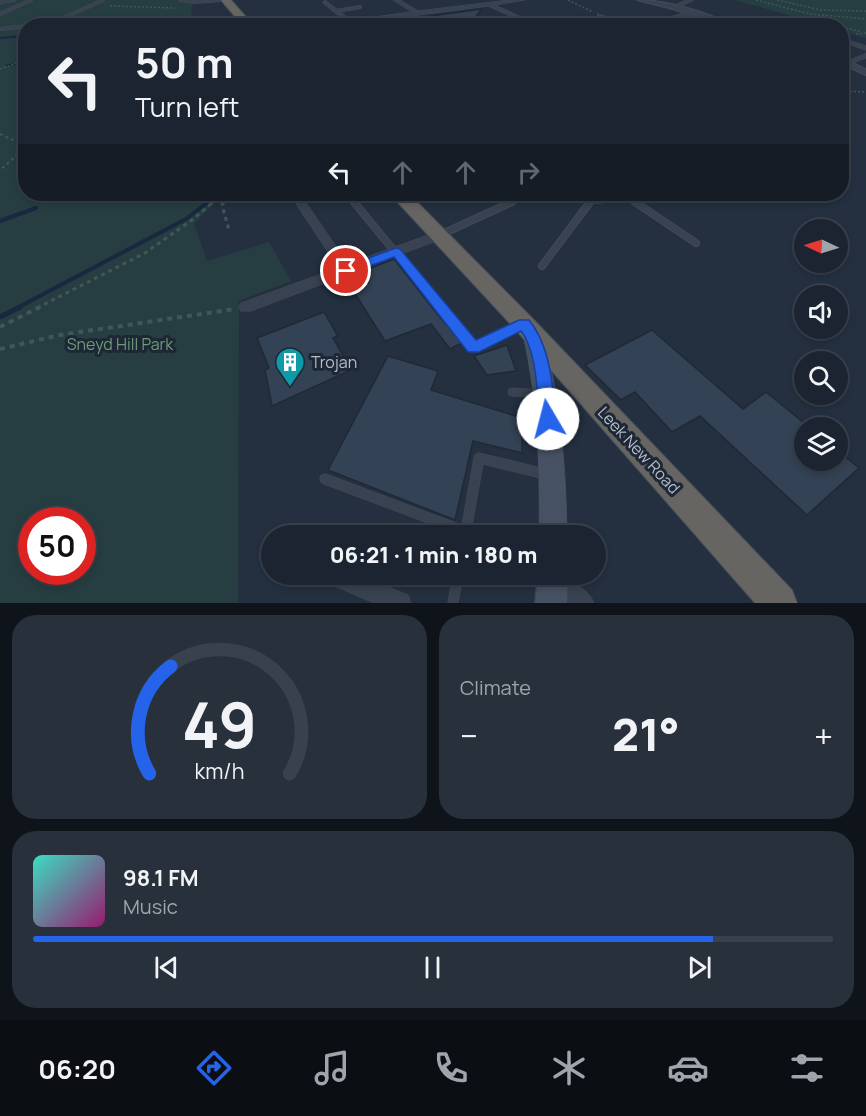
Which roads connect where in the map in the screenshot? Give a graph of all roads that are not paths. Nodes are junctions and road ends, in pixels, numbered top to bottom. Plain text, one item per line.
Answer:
1 (14, 0) edge
2 (32, 0) edge
3 (103, 0) edge
4 (180, 0) edge
5 (187, 0) edge
6 (221, 0) edge
7 (226, 0) edge
8 (396, 0) edge
9 (480, 0) edge
10 (522, 0) edge
11 (640, 0) edge
12 (691, 0) edge
13 (0, 2) edge
14 (325, 2) dead end
15 (490, 5) junction
16 (360, 7) dead end
17 (675, 7) junction
18 (435, 10) junction
19 (336, 11) junction
20 (416, 12) junction
21 (693, 13) junction
22 (0, 14) edge
23 (600, 15) road end
24 (64, 18) edge
25 (242, 18) edge
26 (345, 18) edge
27 (369, 18) edge
28 (447, 18) edge
29 (520, 18) edge
30 (608, 18) edge
31 (672, 18) edge
32 (707, 18) edge
33 (18, 27) edge
34 (0, 29) edge
35 (849, 42) edge
36 (866, 48) edge
37 (866, 56) edge
38 (849, 61) edge
39 (849, 64) edge
40 (866, 72) edge
41 (300, 201) edge
42 (353, 201) edge
43 (406, 201) edge
44 (515, 201) edge
45 (600, 201) edge
46 (633, 201) edge
47 (590, 202) joint
48 (440, 235) junction
49 (696, 243) dead end
50 (396, 252) junction
51 (542, 266) dead end
52 (346, 271) junction
53 (246, 307) road end
54 (528, 330) junction
55 (512, 392) dead end
56 (545, 394) junction
57 (551, 475) junction
58 (325, 479) dead end
59 (442, 525) edge
60 (467, 525) edge
61 (553, 525) edge
62 (357, 585) edge
63 (456, 585) edge
64 (552, 588) edge
65 (400, 603) edge
66 (453, 603) edge
67 (583, 603) edge
68 (779, 603) edge

1 - 13 lane
2 - 22 lane
3 - 24 lane
4 - 5 lane
5 - 6 lane
7 - 25 highway
8 - 20 street
9 - 15 street
10 - 15 street
11 - 17 street
12 - 17 street
14 - 19 street
15 - 18 street
15 - 29 street
16 - 19 lane
17 - 21 street
18 - 20 street
18 - 28 street
19 - 26 street
20 - 27 street
21 - 31 lane
21 - 32 street
23 - 30 street
33 - 34 lane
35 - 36 street
37 - 38 street
39 - 40 street
41 - 52 street
42 - 50 lane
43 - 48 highway, Leek New Road
44 - 48 lane
45 - 47 lane
46 - 49 lane
47 - 51 lane
48 - 50 street
48 - 54 highway, Leek New Road
50 - 52 street
50 - 54 lane
52 - 53 street
54 - 56 main road
54 - 68 highway, Leek New Road
55 - 56 lane
56 - 57 main road
57 - 60 lane
57 - 61 main road
58 - 59 lane
62 - 65 street
63 - 66 lane
64 - 67 street

